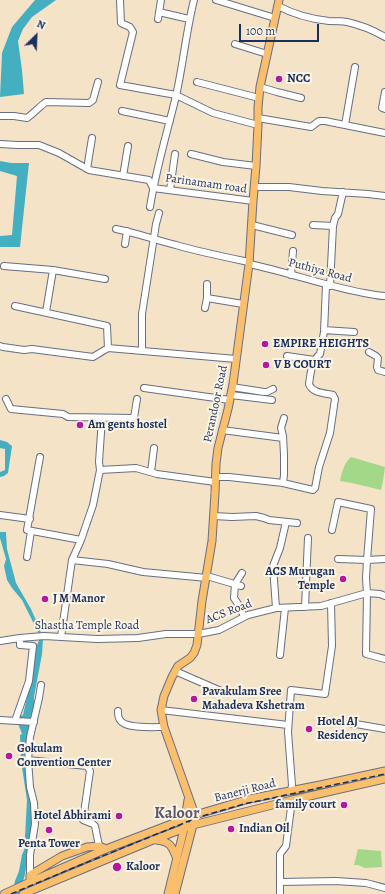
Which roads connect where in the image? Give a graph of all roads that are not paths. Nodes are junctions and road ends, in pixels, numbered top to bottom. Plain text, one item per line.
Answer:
1 (120, 0) edge
2 (161, 0) edge
3 (194, 0) edge
4 (216, 0) edge
5 (278, 3) edge
6 (275, 18) junction
7 (189, 19) junction
8 (385, 37) edge
9 (235, 44) dead end
10 (267, 54) junction
11 (355, 67) dead end
12 (98, 82) dead end
13 (197, 82) dead end
14 (260, 87) junction
15 (385, 92) edge
16 (176, 95) junction
17 (259, 98) junction
18 (301, 98) dead end
19 (385, 109) edge
20 (122, 111) dead end
21 (0, 116) edge
22 (170, 120) junction
23 (258, 122) junction
24 (345, 125) junction
25 (385, 133) edge
26 (92, 138) dead end
27 (0, 144) edge
28 (128, 146) dead end
29 (175, 154) dead end
30 (191, 154) dead end
31 (256, 166) junction
32 (88, 170) junction
33 (122, 176) junction
34 (254, 187) junction
35 (153, 188) junction
36 (170, 190) junction
37 (343, 192) junction
38 (385, 196) edge
39 (253, 201) junction
40 (150, 207) dead end
41 (159, 213) dead end
42 (252, 225) junction
43 (313, 225) dead end
44 (333, 226) junction
45 (116, 229) dead end
46 (127, 231) junction
47 (292, 235) dead end
48 (154, 239) junction
49 (125, 244) dead end
50 (293, 251) dead end
51 (249, 263) junction
52 (4, 266) dead end
53 (53, 270) junction
54 (291, 275) junction
55 (105, 278) dead end
56 (207, 284) dead end
57 (328, 285) junction
58 (385, 296) edge
59 (207, 298) junction
60 (243, 304) junction
61 (15, 306) dead end
62 (205, 308) dead end
63 (46, 312) junction
64 (324, 330) junction
65 (354, 332) dead end
66 (0, 346) edge
67 (108, 348) junction
68 (142, 351) junction
69 (369, 352) dead end
70 (286, 356) dead end
71 (236, 359) junction
72 (314, 360) junction
73 (385, 372) edge
74 (232, 387) junction
75 (144, 388) dead end
76 (273, 389) dead end
77 (230, 398) junction
78 (6, 399) dead end
79 (137, 399) dead end
80 (272, 400) dead end
81 (102, 418) junction
82 (284, 418) dead end
83 (222, 430) junction
84 (283, 438) junction
85 (154, 448) dead end
86 (40, 458) dead end
87 (100, 470) junction
88 (151, 472) junction
89 (215, 479) junction
90 (283, 483) junction
91 (0, 515) edge
92 (214, 516) junction
93 (30, 519) junction
94 (286, 522) junction
95 (297, 523) dead end
96 (332, 530) dead end
97 (31, 531) junction
98 (308, 538) dead end
99 (81, 540) junction
100 (27, 557) dead end
101 (385, 559) edge
102 (72, 560) junction
103 (338, 560) dead end
104 (367, 560) junction
105 (242, 573) dead end
106 (207, 577) junction
107 (238, 585) junction
108 (367, 593) junction
109 (385, 596) edge
110 (331, 603) junction
111 (306, 607) junction
112 (276, 608) junction
113 (285, 608) junction
114 (244, 617) junction
115 (198, 634) junction
116 (61, 637) junction
117 (20, 638) junction
118 (0, 641) edge
119 (280, 655) dead end
120 (385, 659) edge
121 (175, 671) junction
122 (41, 685) dead end
123 (221, 691) dead end
124 (161, 710) junction
125 (118, 711) dead end
126 (0, 720) edge
127 (16, 721) junction
128 (32, 722) junction
129 (350, 723) dead end
130 (288, 725) junction
131 (164, 727) junction
132 (385, 729) edge
133 (28, 760) junction
134 (385, 771) edge
135 (385, 779) edge
136 (294, 790) junction
137 (189, 798) junction
138 (296, 799) junction
139 (224, 806) junction
140 (195, 815) junction
141 (229, 816) junction
142 (185, 819) junction
143 (193, 825) junction
144 (184, 829) junction
145 (153, 840) junction
146 (103, 848) junction
147 (177, 859) junction
148 (63, 868) junction
149 (67, 876) junction
150 (30, 878) junction
151 (280, 882) junction
152 (385, 888) edge
153 (6, 893) edge
154 (23, 894) edge
155 (168, 894) edge
156 (175, 894) edge
157 (280, 894) edge

1 - 16 street
2 - 7 street
3 - 7 street
4 - 6 street
5 - 6 main road, Perandoor Road
5 - 8 street
6 - 10 main road, Perandoor Road
7 - 16 street
9 - 10 street
10 - 14 main road, Perandoor Road
11 - 24 street
12 - 21 street
13 - 17 street
14 - 17 main road, Perandoor Road
14 - 18 street
15 - 19 street
16 - 22 street
16 - 23 street
17 - 23 main road, Perandoor Road
20 - 22 street
22 - 35 street
23 - 24 street
23 - 31 main road, Perandoor Road
24 - 25 street
26 - 32 street
27 - 32 street, Parinamam road
28 - 33 street
29 - 36 street
30 - 31 street
31 - 34 main road, Perandoor Road
32 - 33 street, Parinamam road
33 - 35 street, Parinamam road
34 - 37 street
34 - 39 main road, Perandoor Road
35 - 36 street, Parinamam road
35 - 40 street
36 - 39 street, Parinamam road
37 - 38 street
37 - 44 street
39 - 42 main road, Perandoor Road
41 - 48 street
42 - 47 street
42 - 51 main road, Perandoor Road
43 - 44 street
44 - 57 street
45 - 46 street, Puthiya Road
46 - 48 street, Puthiya Road
46 - 49 street
48 - 51 street, Puthiya Road
48 - 68 street
50 - 54 street
51 - 54 street, Puthiya Road
51 - 60 main road, Perandoor Road
52 - 53 street
53 - 55 street
53 - 63 street
54 - 57 street, Puthiya Road
56 - 59 street
57 - 58 street, Puthiya Road
57 - 64 street
59 - 60 street
59 - 62 street
60 - 71 main road, Perandoor Road
61 - 63 street
63 - 67 street
64 - 65 street
64 - 72 street
66 - 67 street
67 - 68 street
68 - 71 street
69 - 73 street
70 - 72 street
71 - 74 main road, Perandoor Road
72 - 90 street
74 - 76 street
74 - 77 main road, Perandoor Road
75 - 77 street
77 - 80 street
77 - 83 main road, Perandoor Road
78 - 81 street
79 - 81 street
81 - 87 street
82 - 84 street
83 - 84 street
83 - 89 main road, Perandoor Road
84 - 90 street
85 - 88 street
86 - 93 street
87 - 88 street
87 - 99 street
88 - 89 street
89 - 90 street
89 - 92 main road, Perandoor Road
91 - 93 street
92 - 94 street
92 - 106 main road, Perandoor Road
93 - 97 street
94 - 95 street
94 - 112 street
96 - 104 street
97 - 99 street
97 - 100 street
98 - 111 street
99 - 102 street
101 - 104 street
102 - 106 street
102 - 116 street
103 - 104 street
104 - 108 street
105 - 107 street
106 - 107 street
106 - 115 main road, Perandoor Road
107 - 114 street
108 - 109 street, ACS Road
108 - 110 street, ACS Road
108 - 120 street
110 - 111 street, ACS Road
110 - 130 street
111 - 113 street, ACS Road
112 - 113 street, ACS Road
112 - 114 street, ACS Road
113 - 119 street
114 - 115 street, ACS Road
115 - 116 street, Shastha Temple Road
115 - 121 main road, Perandoor Road
116 - 117 street, Shastha Temple Road
117 - 118 street, Shastha Temple Road
117 - 127 street
121 - 123 street
121 - 124 main road, Perandoor Road
122 - 128 street
124 - 130 street
124 - 131 main road, Perandoor Road
125 - 131 street
126 - 127 street
127 - 128 street
128 - 133 street
129 - 132 street
130 - 136 street
131 - 137 main road, Perandoor Road
133 - 146 street
133 - 150 street
134 - 136 main road, Banerji Road
135 - 138 main road, Banerji Road
136 - 138 main road
136 - 139 main road, Banerji Road
137 - 140 main road, Perandoor Road
137 - 142 main road
138 - 141 main road, Banerji Road
138 - 151 street
139 - 140 main road, Banerji Road
139 - 141 main road
140 - 142 main road, Banerji Road
140 - 143 main road
141 - 143 main road, Banerji Road
142 - 144 main road
142 - 146 main road, Banerji Road
143 - 144 main road, Banerji Road
143 - 156 main road
144 - 145 main road, Banerji Road
144 - 147 main road
145 - 147 main road
145 - 149 main road, Banerji Road
146 - 148 main road, Banerji Road
146 - 150 main road
147 - 155 main road
148 - 149 main road
148 - 150 main road, Banerji Road
149 - 154 main road, Banerji Road
150 - 153 main road, Banerji Road
151 - 152 street
151 - 157 street

